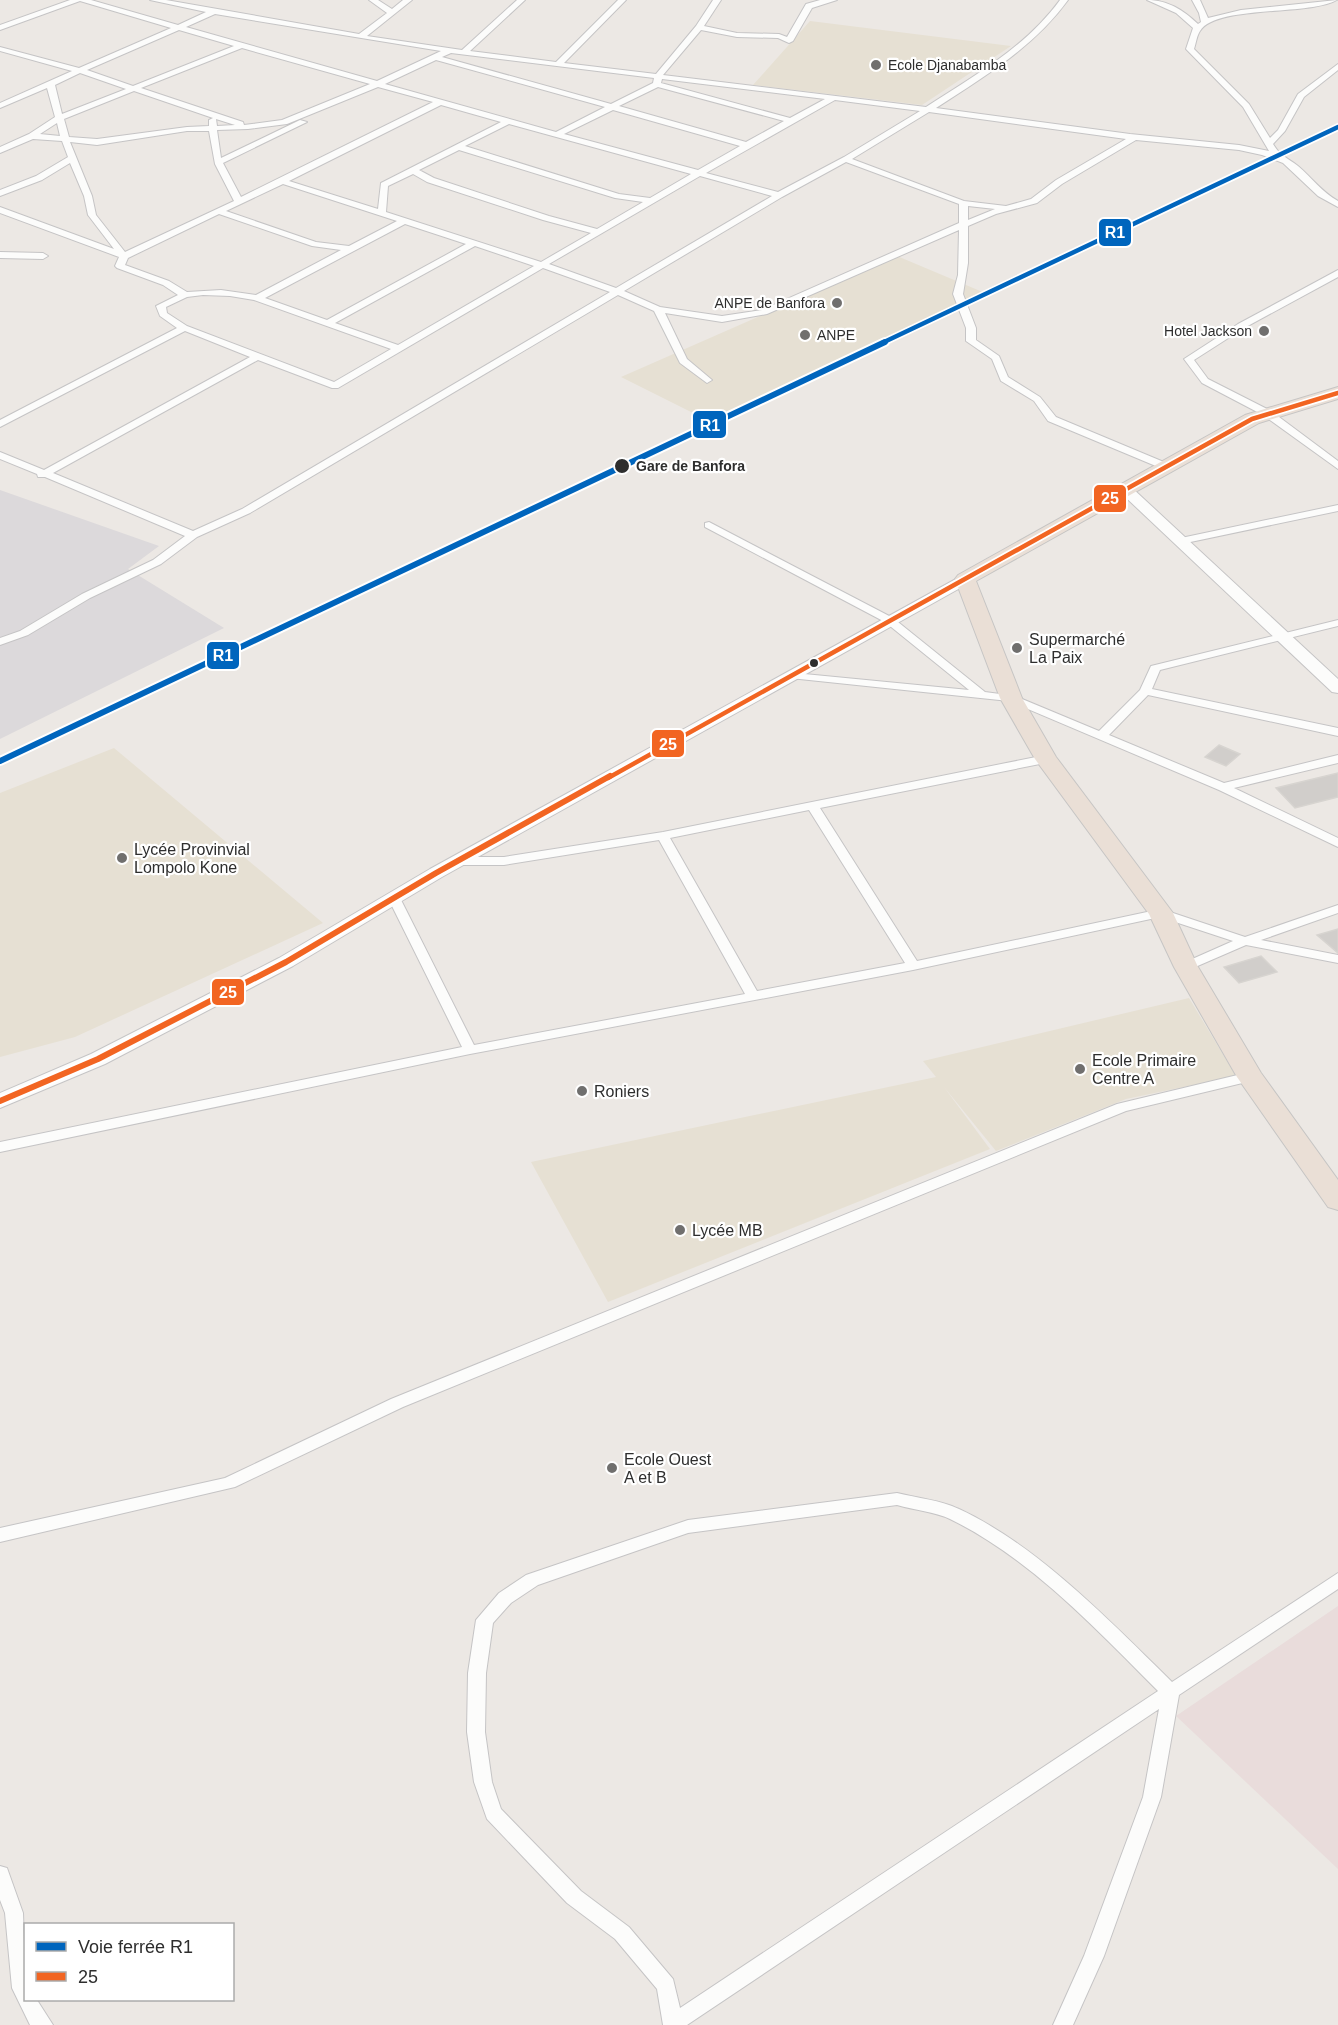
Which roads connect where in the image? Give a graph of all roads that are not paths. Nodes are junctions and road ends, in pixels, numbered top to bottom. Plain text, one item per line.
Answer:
1 (77, 0) edge
2 (83, 0) edge
3 (154, 0) edge
4 (373, 0) edge
5 (408, 0) edge
6 (521, 0) edge
7 (622, 0) edge
8 (717, 0) edge
9 (833, 0) edge
10 (1064, 0) edge
11 (1151, 0) edge
12 (1196, 0) edge
13 (1333, 0) edge
14 (215, 11) junction
15 (392, 13) junction
16 (1204, 21) junction
17 (699, 27) junction
18 (0, 28) edge
19 (178, 28) junction
20 (1197, 28) junction
21 (361, 38) junction
22 (240, 46) junction
23 (0, 49) edge
24 (450, 51) junction
25 (464, 52) junction
26 (435, 57) junction
27 (558, 64) junction
28 (1338, 66) edge
29 (81, 71) junction
30 (657, 80) junction
31 (50, 83) junction
32 (380, 83) junction
33 (136, 88) junction
34 (834, 97) junction
35 (442, 101) junction
36 (0, 106) edge
37 (614, 106) junction
38 (928, 109) junction
39 (213, 115) junction
40 (304, 115) junction
41 (58, 118) junction
42 (508, 121) junction
43 (791, 121) junction
44 (248, 127) junction
45 (214, 128) junction
46 (187, 129) junction
47 (557, 135) junction
48 (32, 136) junction
49 (1134, 138) junction
50 (65, 139) junction
51 (212, 140) junction
52 (97, 142) junction
53 (1269, 144) junction
54 (747, 145) junction
55 (458, 147) junction
56 (0, 150) edge
57 (1276, 156) junction
58 (71, 157) junction
59 (847, 160) junction
60 (219, 162) junction
61 (413, 170) junction
62 (698, 174) junction
63 (282, 181) junction
64 (0, 193) edge
65 (778, 195) junction
66 (1338, 196) edge
67 (1324, 198) junction
68 (238, 201) junction
69 (652, 201) junction
70 (963, 202) junction
71 (1338, 204) edge
72 (1014, 208) junction
73 (0, 210) edge
74 (218, 211) junction
75 (382, 213) junction
76 (405, 220) junction
77 (964, 225) junction
78 (599, 232) junction
79 (474, 243) junction
80 (350, 249) junction
81 (0, 255) edge
82 (43, 256) dead end
83 (124, 256) junction
84 (542, 265) junction
85 (1338, 273) edge
86 (617, 291) junction
87 (185, 295) junction
88 (257, 298) junction
89 (658, 309) junction
90 (328, 323) junction
91 (184, 328) junction
92 (399, 349) junction
93 (258, 357) junction
94 (707, 380) dead end
95 (1338, 393) edge
96 (1267, 413) junction
97 (0, 424) edge
98 (0, 455) edge
99 (1338, 466) edge
100 (1167, 467) junction
101 (42, 475) junction
102 (1126, 490) junction
103 (1338, 508) edge
104 (709, 525) dead end
105 (193, 535) junction
106 (1181, 542) junction
107 (965, 579) junction
108 (889, 620) junction
109 (1338, 623) edge
110 (1282, 636) junction
111 (0, 642) edge
112 (794, 676) junction
113 (1338, 688) edge
114 (1145, 691) junction
115 (981, 694) junction
116 (1011, 698) junction
117 (1338, 732) edge
118 (1102, 735) junction
119 (1046, 759) junction
120 (1338, 759) edge
121 (1223, 787) junction
122 (813, 806) junction
123 (663, 836) junction
124 (1338, 843) edge
125 (459, 861) junction
126 (394, 898) junction
127 (1338, 909) edge
128 (1161, 913) junction
129 (1245, 940) junction
130 (1338, 959) edge
131 (913, 966) junction
132 (1186, 967) junction
133 (752, 995) junction
134 (471, 1050) junction
135 (1250, 1077) junction
136 (0, 1101) edge
137 (0, 1147) edge
138 (1338, 1200) edge
139 (0, 1535) edge
140 (1338, 1580) edge
141 (1171, 1692) junction
142 (0, 1874) edge
143 (24, 1993) edge
144 (28, 2001) edge
145 (674, 2024) edge
146 (43, 2025) edge
147 (1063, 2025) edge

1 - 18 street
2 - 19 street
3 - 14 street
4 - 15 street
5 - 15 street
6 - 25 street
7 - 27 street
8 - 17 street
9 - 17 street
10 - 38 street
11 - 20 street
12 - 16 street
13 - 16 street
14 - 19 street
14 - 21 street
15 - 21 street
16 - 20 street
17 - 30 street
19 - 22 street
19 - 29 street
20 - 53 street
21 - 24 street
22 - 32 street
22 - 33 street
23 - 29 street
24 - 25 street
24 - 26 street
25 - 27 street
26 - 32 street
26 - 37 street
27 - 30 street
28 - 53 street
29 - 31 street
29 - 33 street
30 - 34 street
30 - 37 street
30 - 43 street
31 - 36 street
31 - 41 street
32 - 35 street
32 - 40 street
33 - 39 street
33 - 41 street
34 - 38 street
34 - 43 street
35 - 42 street
35 - 63 street
37 - 47 street
37 - 54 street
38 - 49 street
38 - 59 street
39 - 44 street
39 - 45 street
40 - 44 street
40 - 60 street
41 - 48 street
41 - 50 street
42 - 47 street
42 - 55 street
43 - 54 street
44 - 45 street
45 - 46 street
45 - 51 street
46 - 51 street
46 - 52 street
47 - 62 street
48 - 50 street
48 - 56 street
49 - 57 street
49 - 72 street
50 - 52 street
50 - 58 street
51 - 60 street
52 - 58 street
53 - 57 street
54 - 62 street
55 - 61 street
55 - 69 street
57 - 67 street
58 - 64 street
58 - 83 street
59 - 65 street
59 - 70 street
60 - 68 street
61 - 75 street
61 - 78 street
62 - 65 street
62 - 69 street
63 - 68 street
63 - 75 street
65 - 86 street
66 - 67 street
67 - 71 street
68 - 74 street
69 - 78 street
70 - 72 street
70 - 77 street
72 - 77 street
73 - 83 street
74 - 80 street
74 - 83 street
75 - 76 street
76 - 79 street
76 - 80 street
77 - 89 street
77 - 100 street
78 - 84 street
79 - 84 street
79 - 90 street
80 - 88 street
81 - 82 street
83 - 87 street
84 - 86 street
84 - 92 street
85 - 96 street
86 - 89 street
86 - 105 street
87 - 88 street
87 - 91 street
88 - 90 street
89 - 94 street
90 - 92 street
91 - 93 street
91 - 97 street
92 - 93 street
93 - 101 street
95 - 96 highway
96 - 99 street
96 - 100 highway
98 - 101 street
100 - 102 highway
101 - 105 street
102 - 106 main road
102 - 107 highway
103 - 106 street
104 - 108 street
105 - 111 street
106 - 110 main road
107 - 108 main road
107 - 116 highway
108 - 112 main road
108 - 115 street
109 - 110 street
110 - 113 main road
110 - 114 street
112 - 115 street
112 - 125 main road
114 - 117 street
114 - 118 street
115 - 116 street
116 - 118 street
116 - 119 highway
118 - 121 street
119 - 122 street
119 - 128 highway
120 - 121 street
121 - 124 street
122 - 123 street
122 - 131 street
123 - 125 street
123 - 133 street
125 - 126 main road
126 - 134 street
126 - 136 main road
127 - 129 street
128 - 129 street
128 - 131 street
128 - 132 highway
129 - 130 street
129 - 132 street
131 - 133 street
132 - 135 highway
133 - 134 street
134 - 137 street
135 - 138 highway
135 - 139 street
140 - 141 street
141 - 145 street
141 - 145 street
141 - 147 street
142 - 143 street
144 - 146 street

